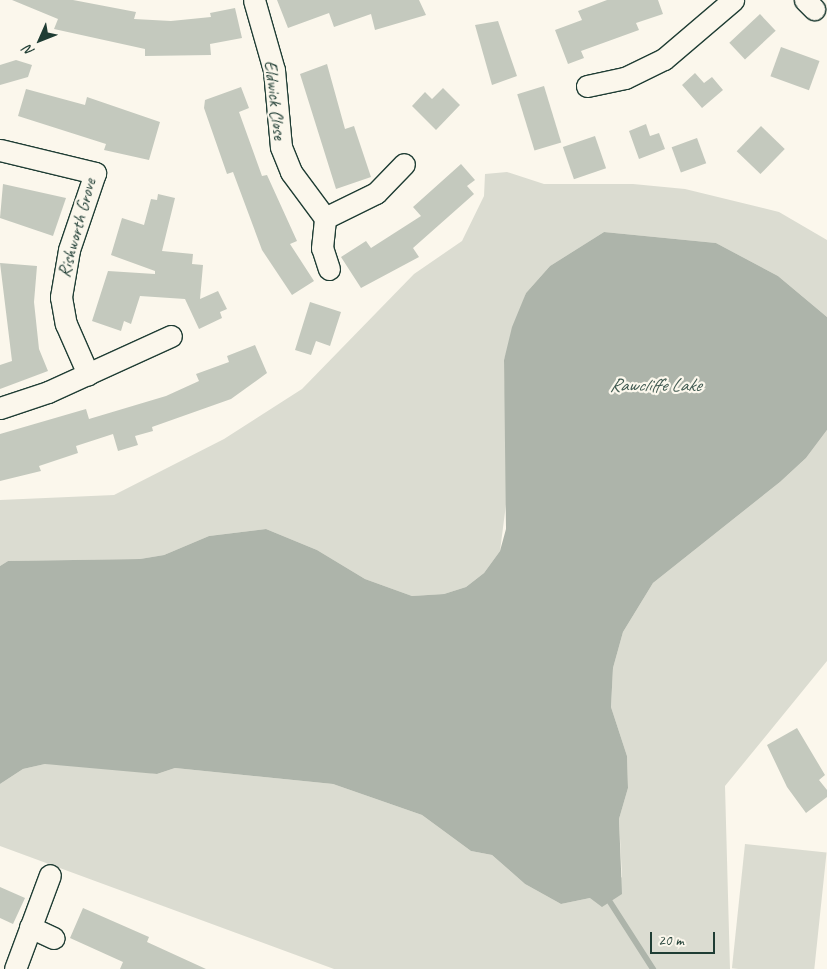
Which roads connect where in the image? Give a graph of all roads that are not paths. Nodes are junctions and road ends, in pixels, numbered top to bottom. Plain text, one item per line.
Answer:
1 (254, 0) edge
2 (733, 0) edge
3 (587, 86) dead end
4 (0, 150) edge
5 (404, 164) dead end
6 (325, 218) junction
7 (328, 269) dead end
8 (171, 336) dead end
9 (88, 374) junction
10 (0, 408) edge
11 (50, 875) dead end
12 (30, 927) junction
13 (54, 938) dead end
14 (15, 969) edge

1 - 6 street, Eldwick Close
2 - 3 street
4 - 9 street, Rishworth Grove
5 - 6 street
6 - 7 street
8 - 9 street
9 - 10 street
11 - 12 street
12 - 13 street
12 - 14 street

